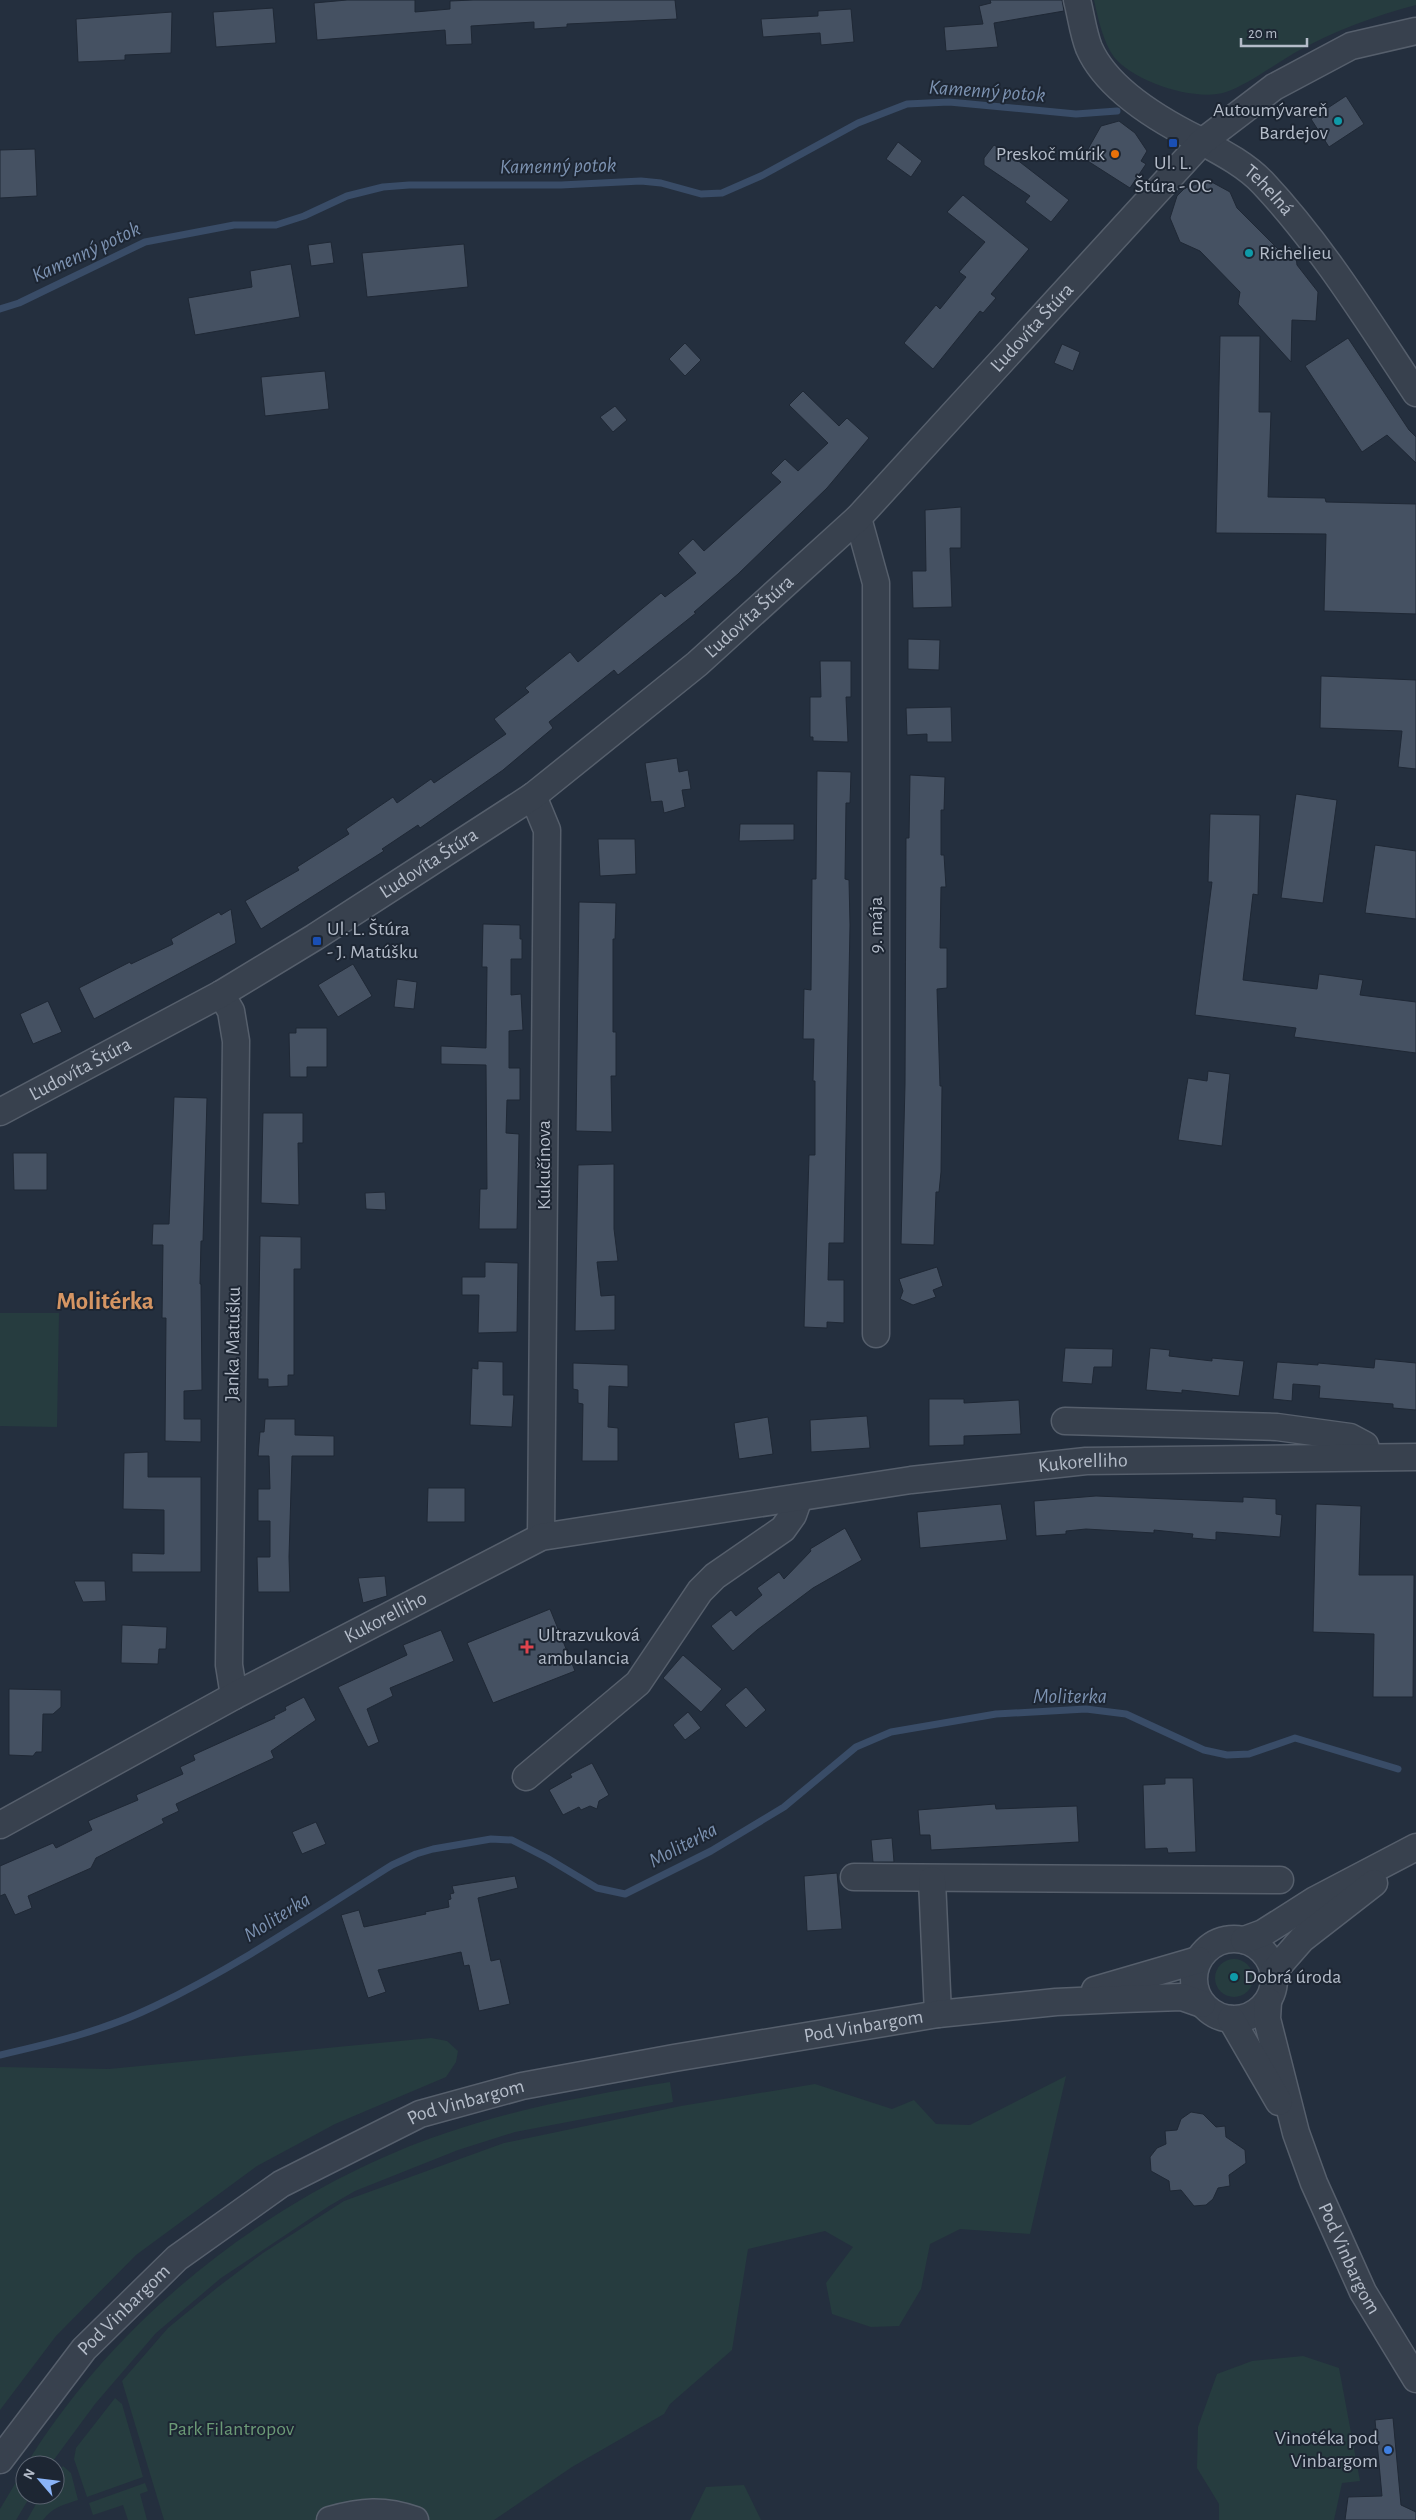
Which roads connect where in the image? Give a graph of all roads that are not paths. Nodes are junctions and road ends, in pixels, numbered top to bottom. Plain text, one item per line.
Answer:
1 (1077, 0) edge
2 (1416, 31) edge
3 (1202, 142) junction
4 (1416, 394) edge
5 (858, 518) junction
6 (533, 796) junction
7 (220, 994) junction
8 (0, 1112) edge
9 (876, 1334) dead end
10 (1065, 1421) dead end
11 (1369, 1457) junction
12 (1416, 1457) edge
13 (799, 1498) junction
14 (541, 1537) junction
15 (234, 1696) junction
16 (526, 1777) dead end
17 (0, 1825) edge
18 (1416, 1849) edge
19 (854, 1878) dead end
20 (932, 1880) junction
21 (1280, 1880) dead end
22 (1244, 1940) junction
23 (1198, 1960) junction
24 (1274, 1971) junction
25 (1268, 2001) junction
26 (1056, 2002) junction
27 (1202, 2004) junction
28 (938, 2014) junction
29 (1231, 2019) junction
30 (1296, 2134) junction
31 (1416, 2378) edge
32 (0, 2460) edge
33 (330, 2520) edge
34 (415, 2520) edge

1 - 3 street, Tehelná
2 - 3 street, Ľudovíta Štúra
3 - 4 street, Tehelná
3 - 5 street, Ľudovíta Štúra
5 - 6 street, Ľudovíta Štúra
5 - 9 street, 9. mája
6 - 7 street, Ľudovíta Štúra
6 - 14 street, Kukučínova
7 - 8 street, Ľudovíta Štúra
7 - 15 street, Janka Matušku
10 - 11 street, Kukorelliho
11 - 12 street, Kukorelliho
11 - 13 street, Kukorelliho
13 - 14 street, Kukorelliho
13 - 16 street
14 - 15 street, Kukorelliho
15 - 17 street, Kukorelliho
18 - 22 street
18 - 24 street
19 - 20 street
20 - 21 street
20 - 28 street
22 - 23 street
22 - 24 street
23 - 26 street, Pod Vinbargom
23 - 27 street
24 - 25 street
25 - 29 street
25 - 30 street, Pod Vinbargom
26 - 27 street, Pod Vinbargom
26 - 28 street, Pod Vinbargom
27 - 29 street
28 - 32 street, Pod Vinbargom
29 - 30 street, Pod Vinbargom
30 - 31 street, Pod Vinbargom
33 - 34 street

